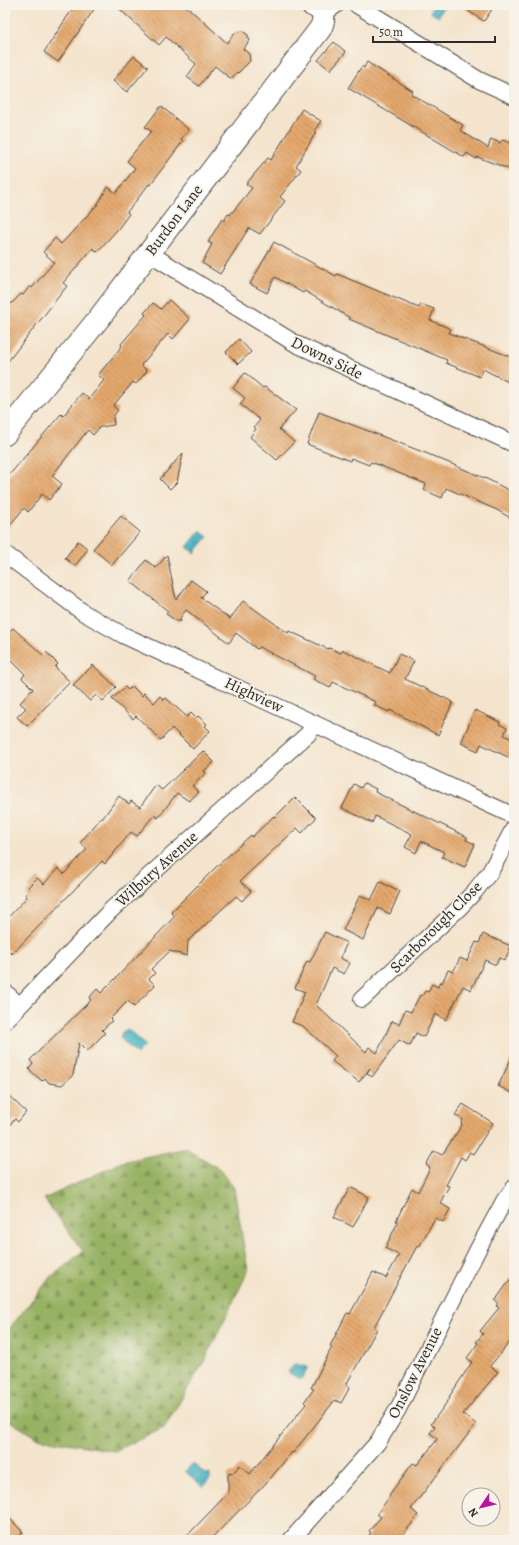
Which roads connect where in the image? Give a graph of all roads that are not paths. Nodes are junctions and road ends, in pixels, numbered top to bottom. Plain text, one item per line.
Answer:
1 (357, 5) edge
2 (324, 8) edge
3 (514, 96) edge
4 (149, 253) junction
5 (5, 434) edge
6 (514, 444) edge
7 (5, 554) edge
8 (314, 723) junction
9 (514, 816) edge
10 (514, 828) edge
11 (5, 992) edge
12 (362, 999) dead end
13 (19, 1005) junction
14 (5, 1021) edge
15 (514, 1188) edge
16 (291, 1540) edge

1 - 3 street
2 - 4 street, Burdon Lane
4 - 5 street, Burdon Lane
4 - 6 street, Downs Side
7 - 8 street, Highview
8 - 9 street, Highview
8 - 13 street, Wilbury Avenue
10 - 12 street, Scarborough Close
11 - 13 street
13 - 14 street, Wilbury Avenue
15 - 16 street, Onslow Avenue

